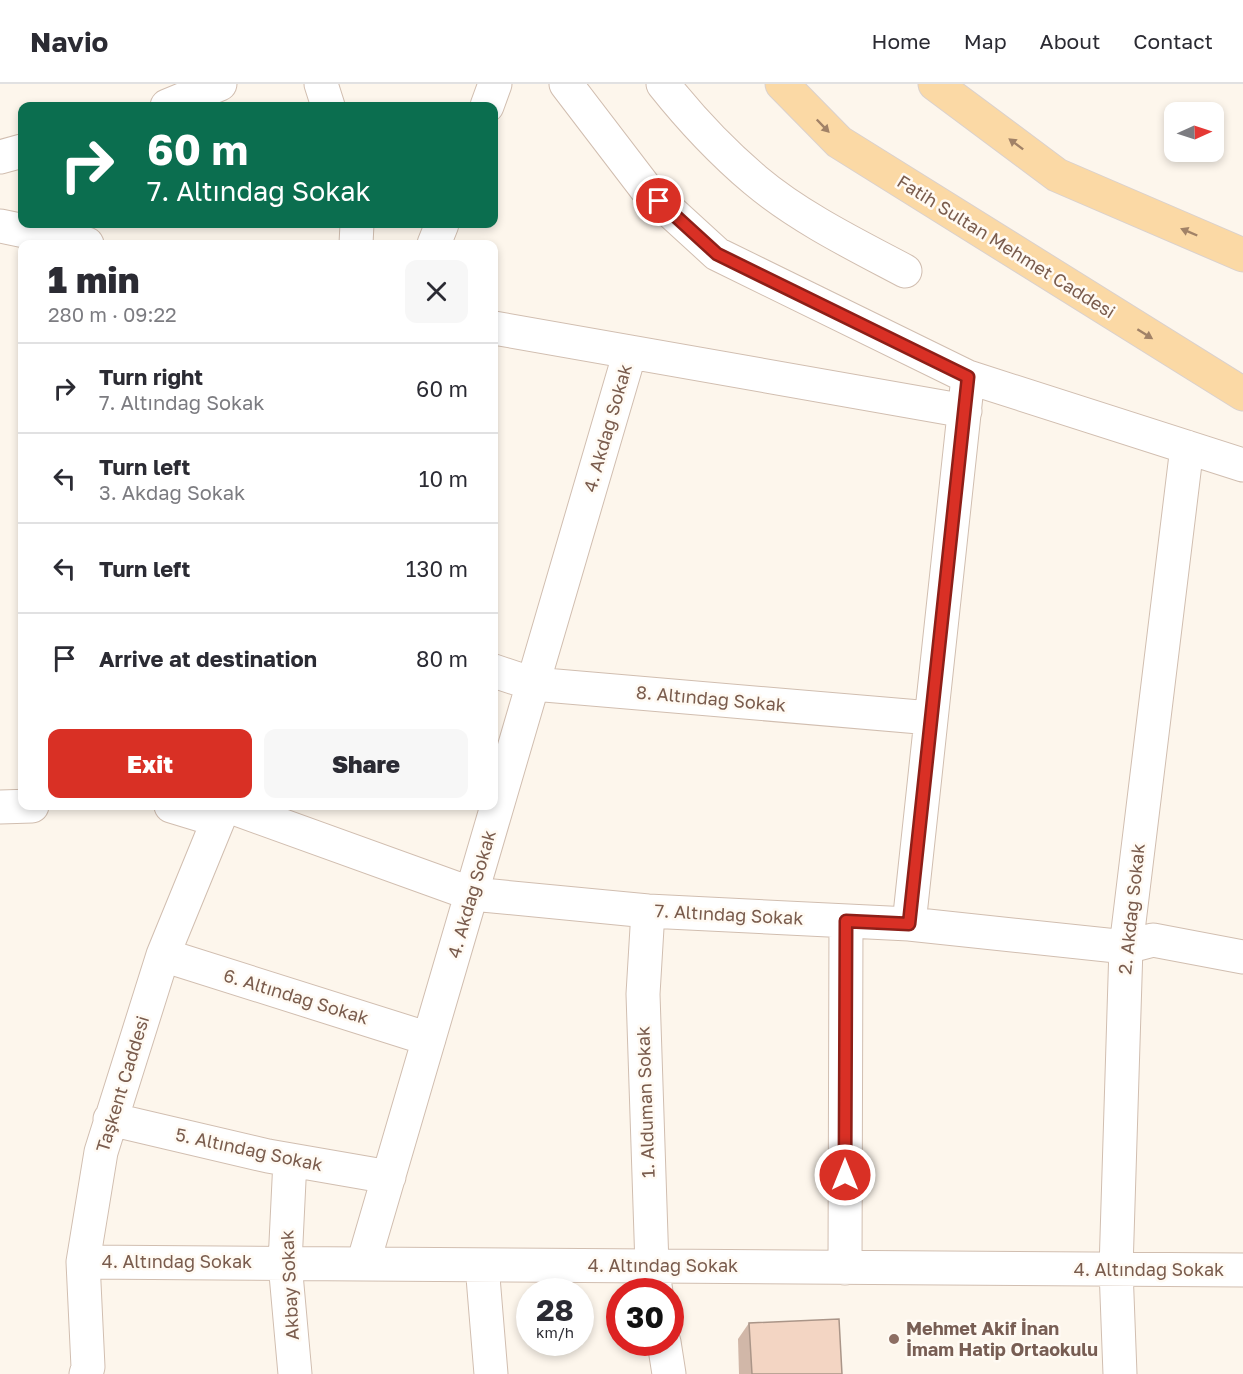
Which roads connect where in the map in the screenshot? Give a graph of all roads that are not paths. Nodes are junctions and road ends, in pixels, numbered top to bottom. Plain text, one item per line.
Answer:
1 (219, 84) edge
2 (321, 84) edge
3 (495, 84) edge
4 (566, 84) edge
5 (663, 84) edge
6 (782, 84) edge
7 (935, 84) edge
8 (176, 102) edge
9 (327, 102) edge
10 (488, 102) edge
11 (18, 152) edge
12 (0, 157) edge
13 (0, 226) edge
14 (68, 240) edge
15 (1243, 255) edge
16 (904, 271) dead end
17 (498, 329) edge
18 (630, 352) junction
19 (968, 377) junction
20 (1243, 394) edge
21 (965, 411) junction
22 (1187, 447) junction
23 (1243, 465) edge
24 (498, 672) edge
25 (533, 684) junction
26 (931, 718) junction
27 (498, 803) edge
28 (18, 806) edge
29 (0, 807) edge
30 (223, 810) edge
31 (496, 810) edge
32 (471, 894) junction
33 (648, 911) junction
34 (846, 921) junction
35 (909, 924) junction
36 (1126, 947) junction
37 (163, 956) junction
38 (1243, 957) edge
39 (429, 1039) junction
40 (110, 1119) junction
41 (290, 1160) junction
42 (389, 1177) junction
43 (83, 1262) junction
44 (285, 1263) junction
45 (363, 1264) junction
46 (482, 1265) junction
47 (845, 1268) junction
48 (1116, 1269) junction
49 (1243, 1270) edge
50 (642, 1278) edge
51 (654, 1278) edge
52 (671, 1278) edge
53 (666, 1356) edge
54 (88, 1372) edge
55 (295, 1374) edge
56 (491, 1374) edge
57 (669, 1374) edge
58 (1120, 1374) edge

1 - 8 street
2 - 9 street
3 - 10 street
4 - 19 street
5 - 16 street
6 -> 20 main road, Fatih Sultan Mehmet Caddesi
15 -> 7 main road
11 - 12 street
13 - 14 street
17 - 18 street
18 - 21 street
18 - 25 street, 4. Akdağ Sokak
19 - 21 street
19 - 22 street
21 - 26 street
22 - 23 street
22 - 36 street, 2. Akdağ Sokak
24 - 25 street, 8. Altındağ Sokak
25 - 26 street, 8. Altındağ Sokak
25 - 27 street, 4. Akdağ Sokak
26 - 35 street
28 - 29 street
30 - 32 street, 7. Altındağ Sokak
30 - 37 street, Taşkent Caddesi
31 - 32 street, 4. Akdağ Sokak
32 - 33 street, 7. Altındağ Sokak
32 - 39 street, 4. Akdağ Sokak
33 - 34 street, 7. Altındağ Sokak
33 - 51 street, 1. Alduman Sokak
34 - 35 street, 7. Altındağ Sokak
34 - 47 street
35 - 36 street, 7. Altındağ Sokak
36 - 38 street, 7. Altındağ Sokak
36 - 48 street, 2. Akdağ Sokak
37 - 39 street, 6. Altındağ Sokak
37 - 40 street, Taşkent Caddesi
39 - 42 street, 4. Akdağ Sokak
40 - 41 street, 5. Altındağ Sokak
40 - 43 street, Taşkent Caddesi
41 - 42 street, 5. Altındağ Sokak
41 - 44 street, Akbay Sokak
42 - 45 street, 4. Akdağ Sokak
43 - 44 street, 4. Altındağ Sokak
43 - 54 street, Taşkent Caddesi
44 - 45 street, 4. Altındağ Sokak
44 - 55 street, Akbay Sokak
45 - 46 street, 4. Altındağ Sokak
46 - 50 street, 4. Altındağ Sokak
46 - 56 street
47 - 48 street, 4. Altındağ Sokak
47 - 52 street, 4. Altındağ Sokak
48 - 49 street, 4. Altındağ Sokak
48 - 58 street, 2. Akdağ Sokak
53 - 57 street

